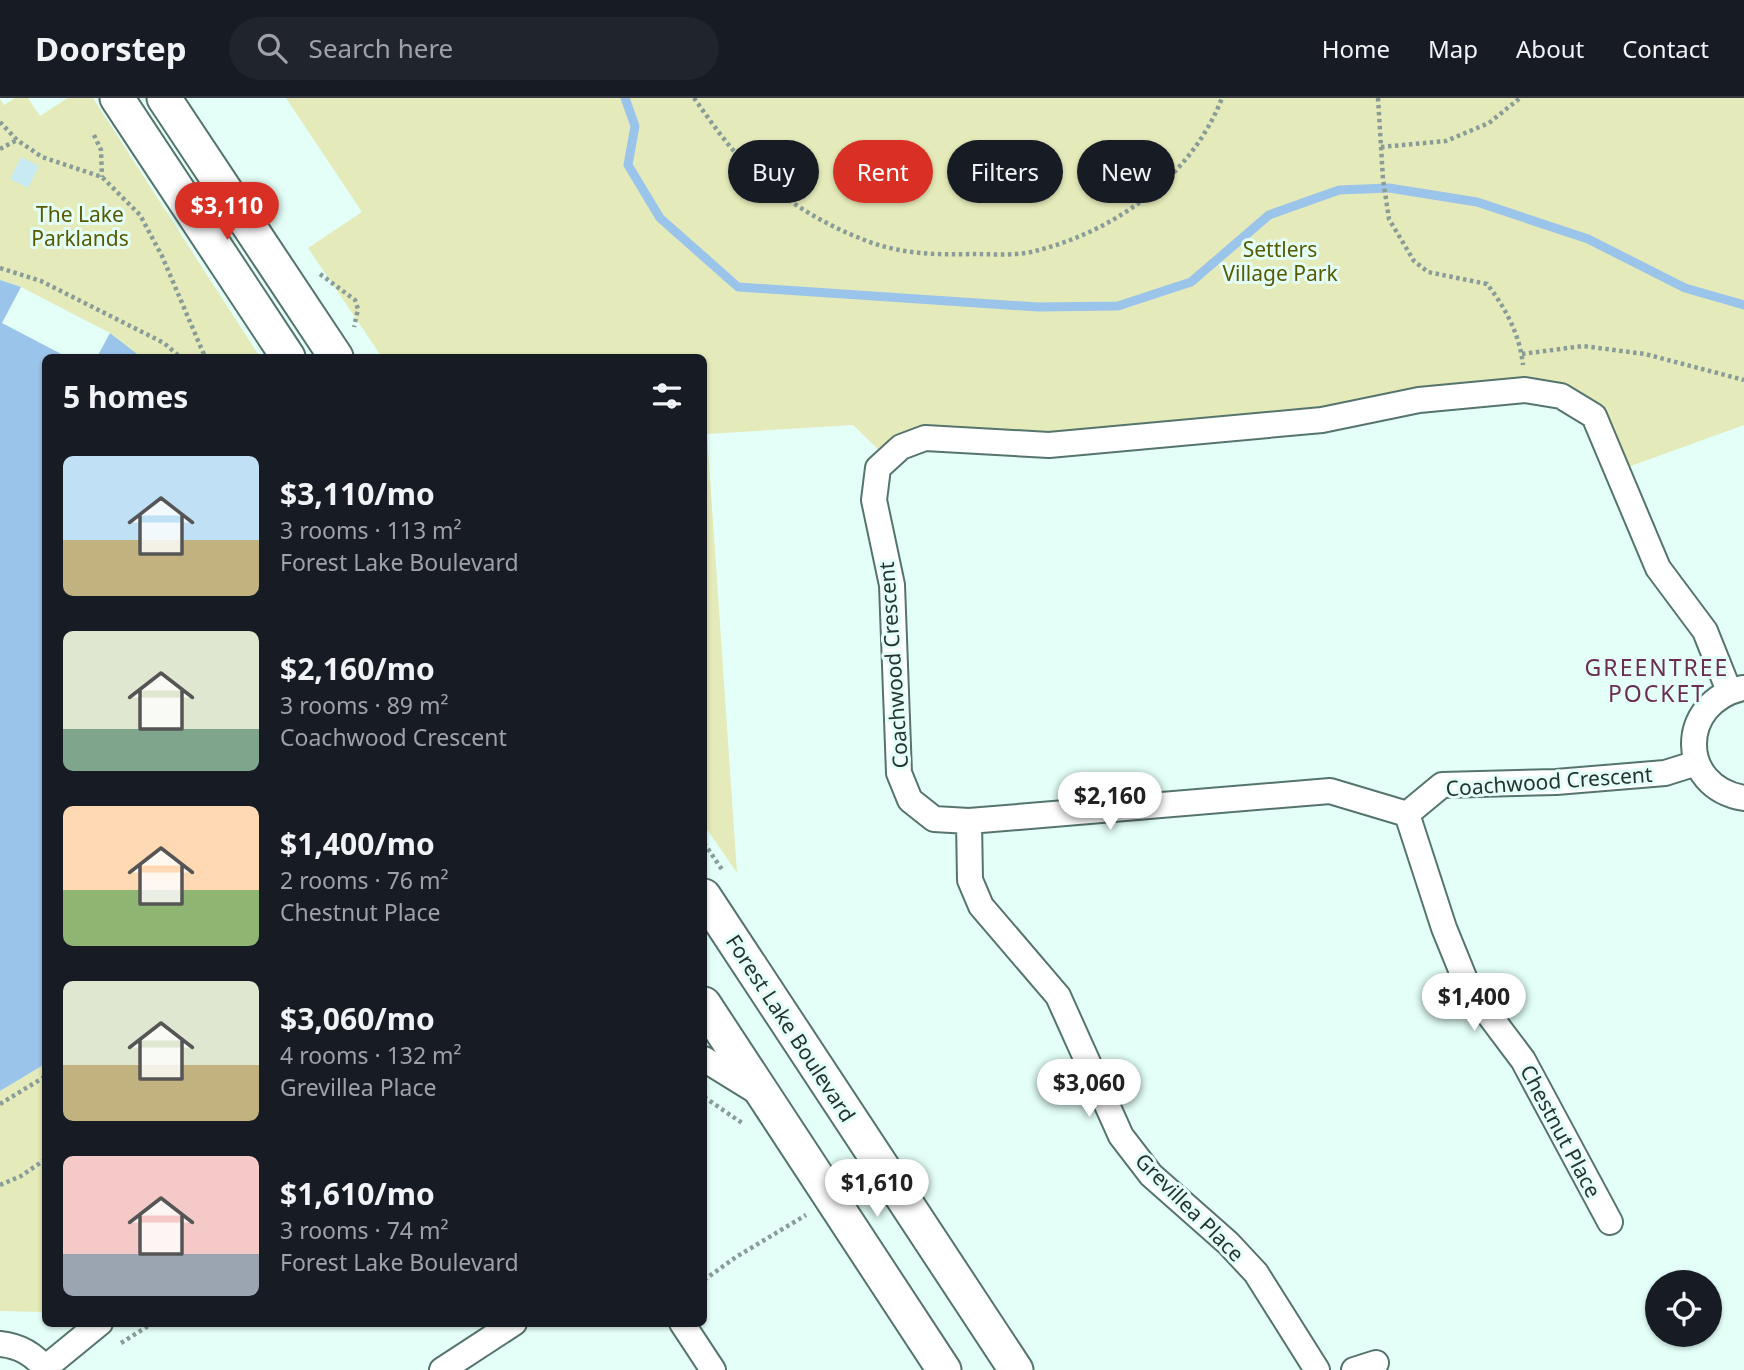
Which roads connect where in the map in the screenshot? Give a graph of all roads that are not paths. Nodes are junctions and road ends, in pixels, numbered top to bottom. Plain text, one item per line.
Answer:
1 (117, 98) edge
2 (164, 98) edge
3 (286, 354) edge
4 (334, 354) edge
5 (1736, 689) edge
6 (1697, 763) junction
7 (1744, 798) edge
8 (1407, 814) junction
9 (969, 821) junction
10 (707, 905) edge
11 (714, 926) edge
12 (707, 1009) edge
13 (707, 1061) edge
14 (765, 1097) junction
15 (1610, 1222) dead end
16 (95, 1327) edge
17 (508, 1327) edge
18 (685, 1327) edge
19 (0, 1343) edge
20 (46, 1369) edge
21 (442, 1370) edge
22 (713, 1370) edge
23 (944, 1370) edge
24 (1016, 1370) edge
25 (1317, 1370) edge

1 - 3 main road
2 - 4 main road
5 - 6 street
5 - 9 street, Coachwood Crescent
6 - 7 street
6 - 8 street, Coachwood Crescent
8 - 9 street, Coachwood Crescent
8 - 15 street, Chestnut Place
9 - 25 street, Grevillea Place
10 - 11 main road, Forest Lake Boulevard
11 - 24 main road, Forest Lake Boulevard
12 - 14 main road
13 - 14 street
14 - 23 main road
16 - 20 street
17 - 21 street
18 - 22 street
19 - 20 street

